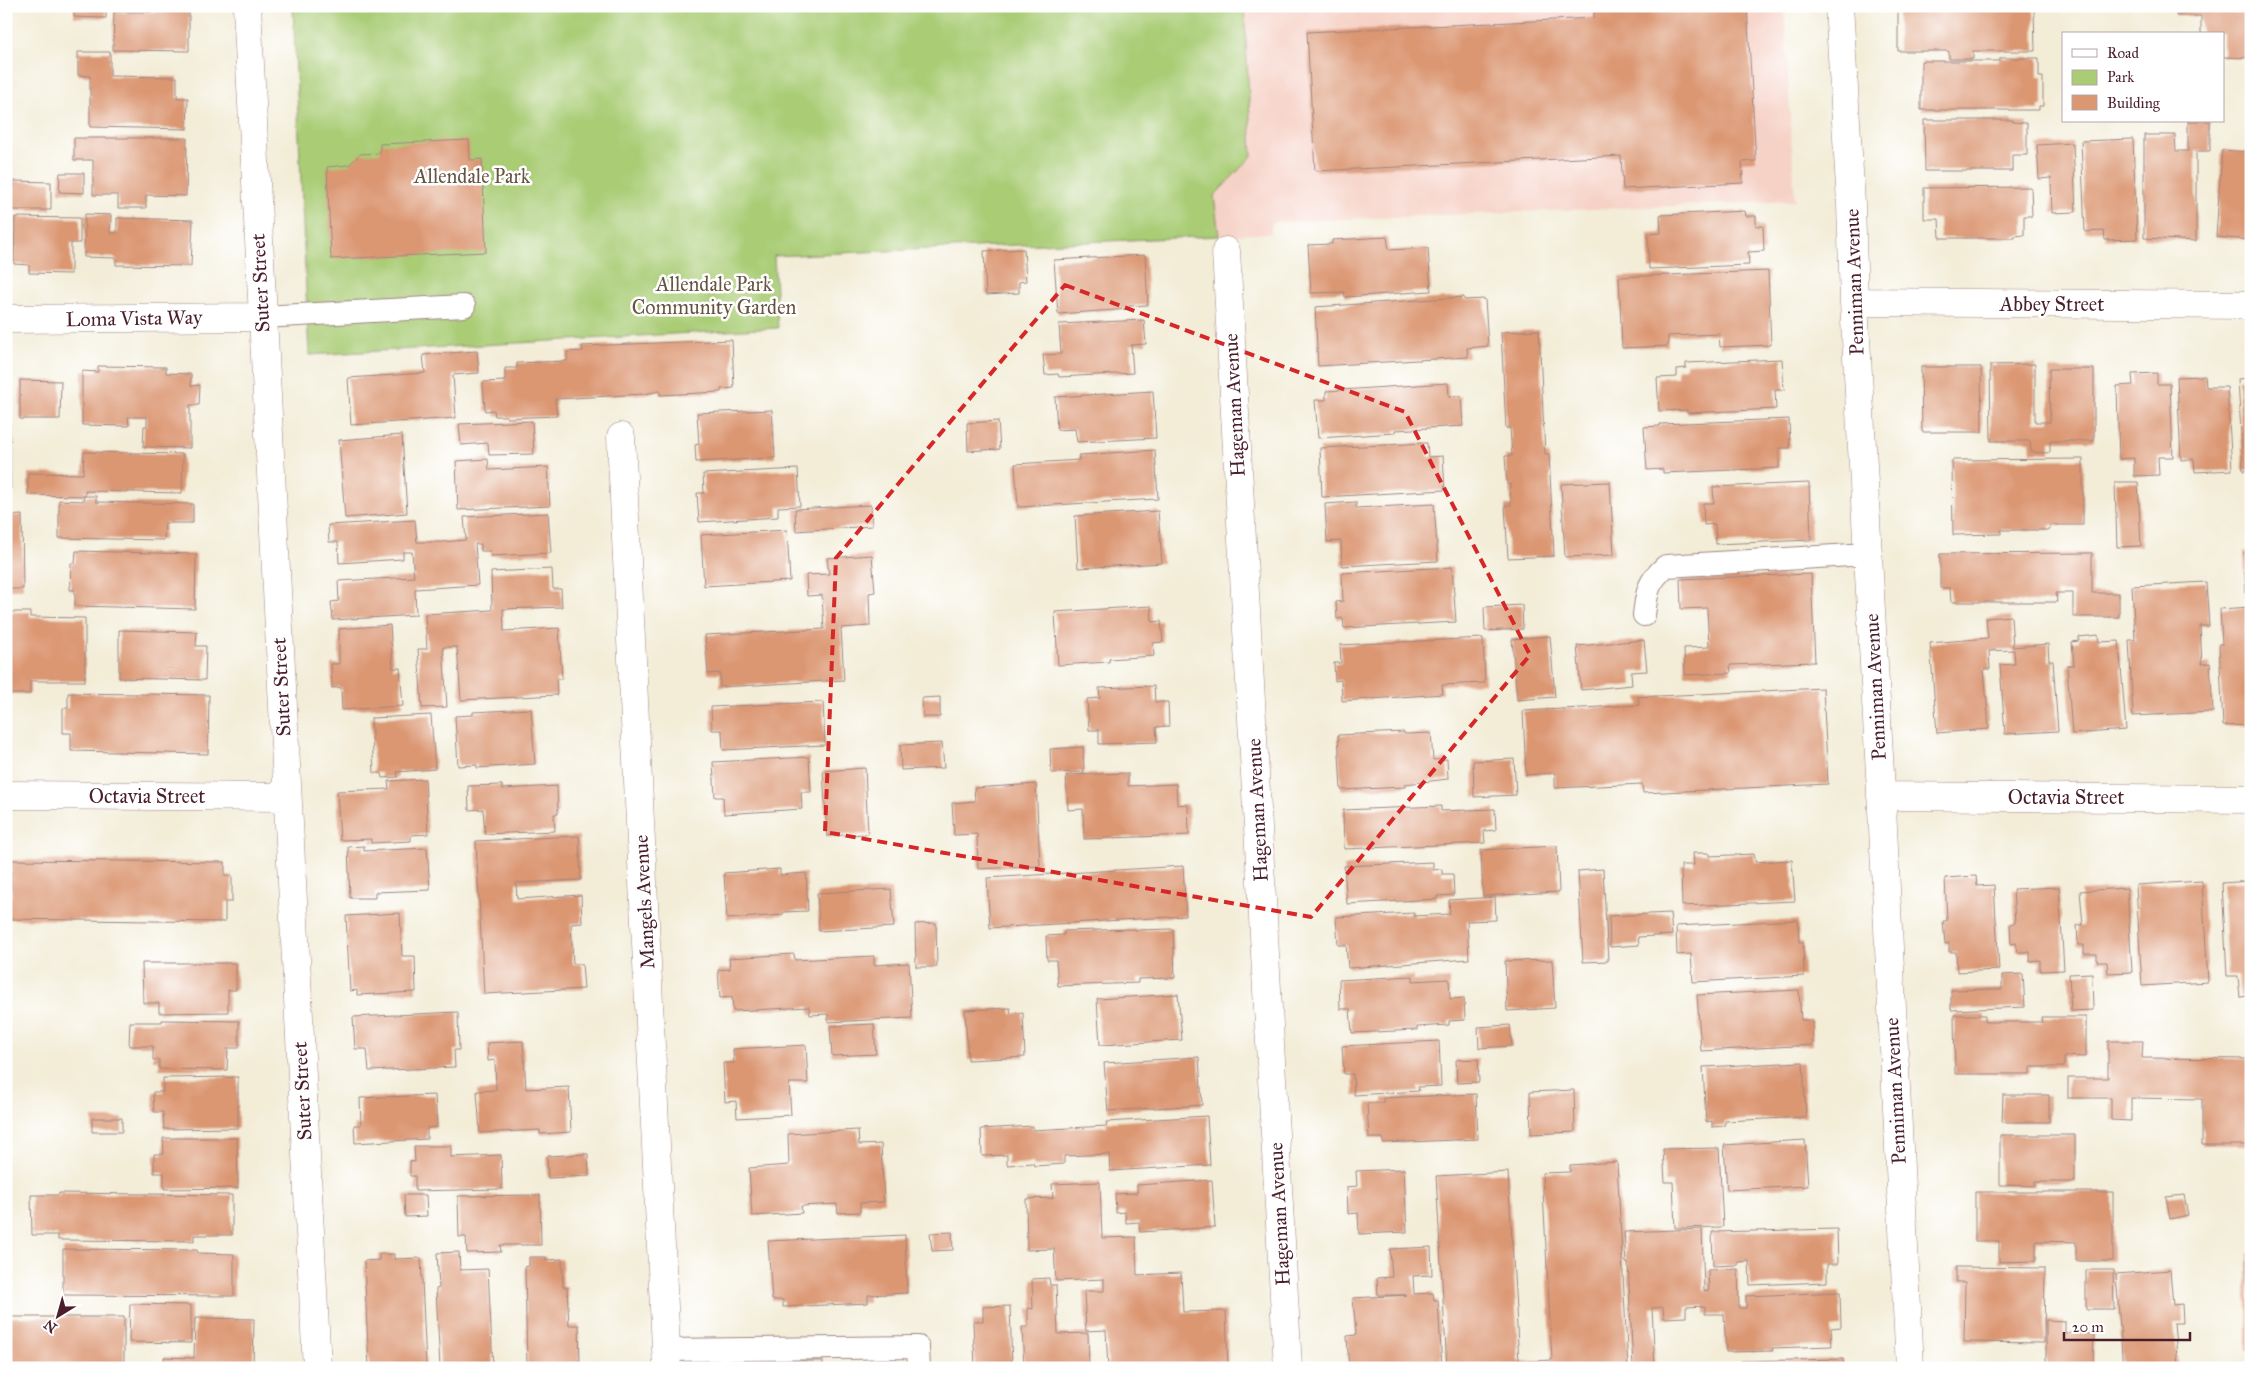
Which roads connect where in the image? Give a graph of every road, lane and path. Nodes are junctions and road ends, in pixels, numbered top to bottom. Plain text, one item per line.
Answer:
1 (247, 6) edge
2 (1839, 6) edge
3 (1226, 251) dead end
4 (1854, 302) junction
5 (2251, 305) edge
6 (464, 306) dead end
7 (262, 317) junction
8 (6, 319) edge
9 (621, 437) dead end
10 (1868, 554) junction
11 (1644, 615) dead end
12 (6, 795) edge
13 (1881, 796) junction
14 (287, 797) junction
15 (2251, 799) edge
16 (736, 1358) edge
17 (666, 1359) edge
18 (317, 1368) edge
19 (919, 1368) edge
20 (1288, 1368) edge
21 (1910, 1368) edge

1 - 7 street, Suter Street
2 - 4 street, Penniman Avenue
3 - 20 street, Hageman Avenue
4 - 5 street, Abbey Street
4 - 10 street, Penniman Avenue
6 - 7 lane
7 - 8 street, Loma Vista Way
7 - 14 street, Suter Street
9 - 17 street, Mangels Avenue
10 - 11 lane
10 - 13 street, Penniman Avenue
12 - 14 street, Octavia Street
13 - 15 street, Octavia Street
13 - 21 street, Penniman Avenue
14 - 18 street, Suter Street
16 - 17 lane
16 - 19 lane

